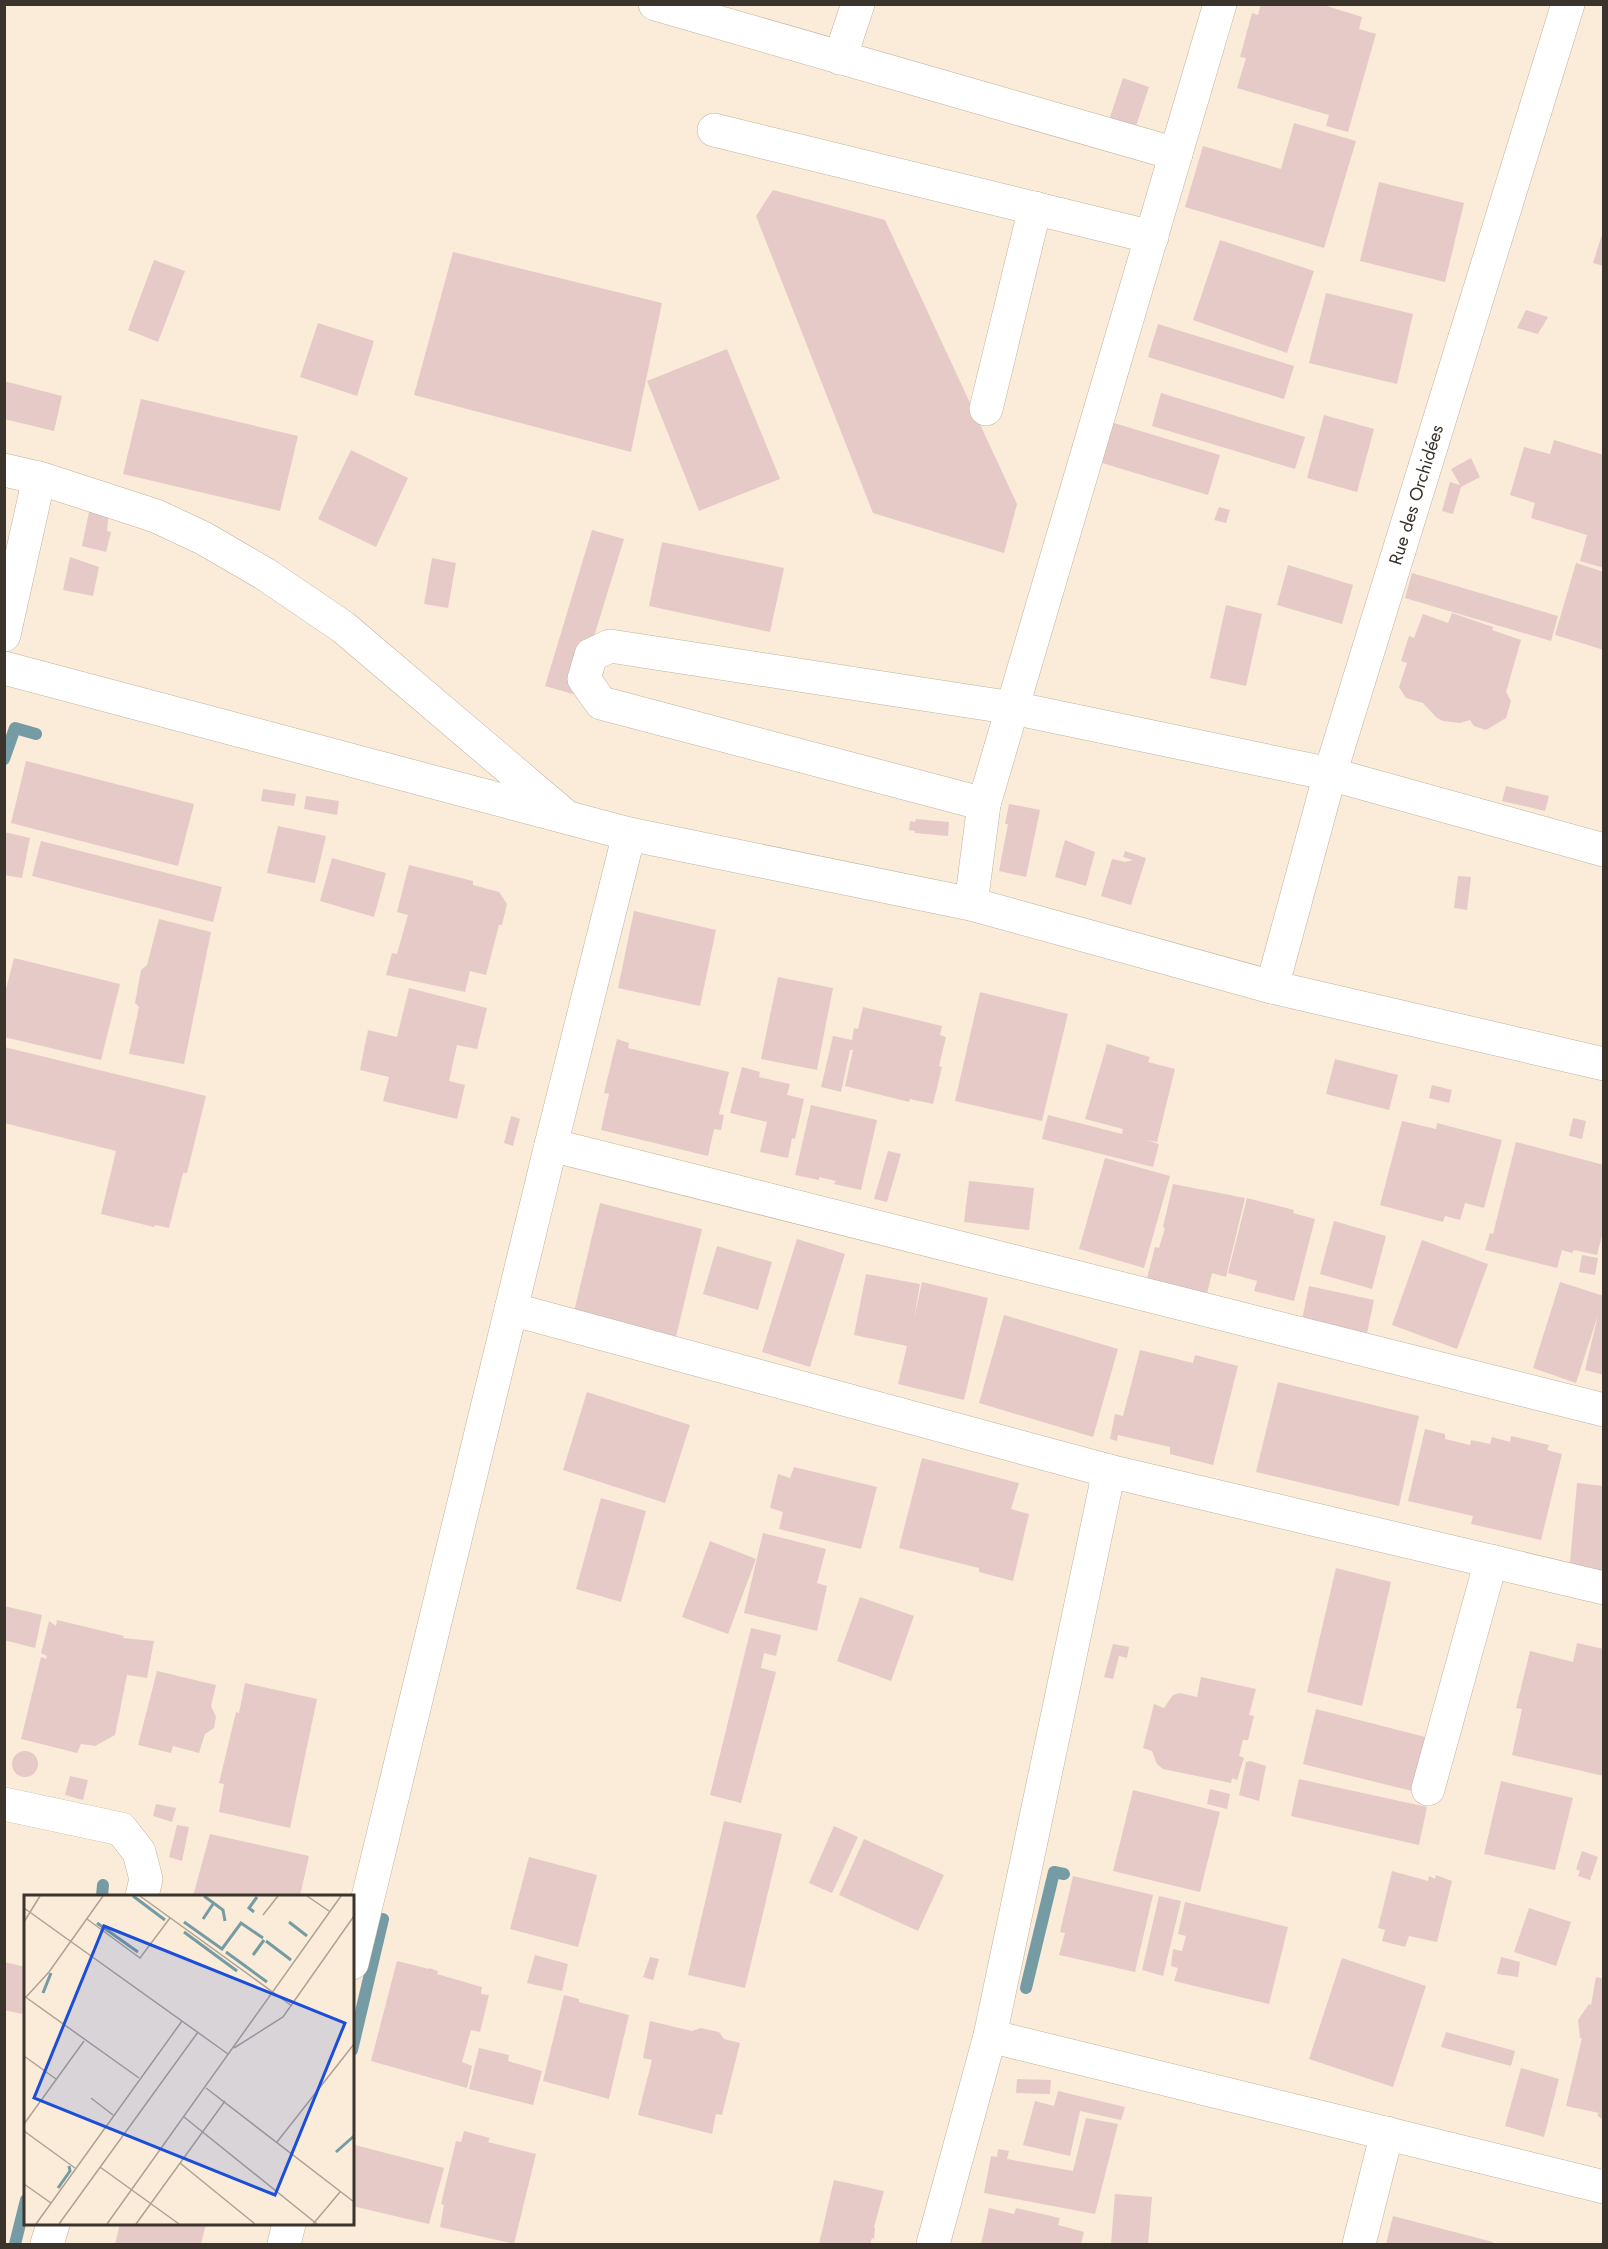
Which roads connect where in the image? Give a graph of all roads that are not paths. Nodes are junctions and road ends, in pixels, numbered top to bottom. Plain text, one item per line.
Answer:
1 (655, 4) edge
2 (858, 4) edge
3 (1220, 4) edge
4 (1568, 4) edge
5 (840, 58) junction
6 (714, 130) dead end
7 (1176, 154) junction
8 (1035, 208) junction
9 (1152, 237) junction
10 (987, 409) dead end
11 (4, 470) edge
12 (39, 478) junction
13 (4, 635) edge
14 (4, 668) edge
15 (1013, 708) junction
16 (1330, 774) junction
17 (984, 804) junction
18 (569, 819) junction
19 (629, 834) junction
20 (1604, 850) edge
21 (971, 904) junction
22 (1272, 987) junction
23 (1604, 1064) edge
24 (550, 1145) junction
25 (511, 1309) junction
26 (1604, 1410) edge
27 (1109, 1471) junction
28 (1491, 1561) junction
29 (1604, 1588) edge
30 (1428, 1789) dead end
31 (4, 1804) edge
32 (141, 1895) edge
33 (354, 1955) edge
34 (990, 2036) junction
35 (1387, 2133) junction
36 (1604, 2187) edge
37 (52, 2225) edge
38 (289, 2225) edge
39 (47, 2244) edge
40 (284, 2244) edge
41 (933, 2244) edge
42 (1359, 2244) edge

1 - 5 street
2 - 5 street
3 - 7 street
4 - 16 street, Rue des Orchidées
5 - 7 street
6 - 8 street
7 - 9 street
8 - 9 street
8 - 10 street
9 - 15 street
11 - 12 street
12 - 13 street
12 - 18 street
14 - 18 street
15 - 16 street
15 - 17 street
15 - 17 street
16 - 20 street
16 - 22 street, Rue des Orchidées
17 - 21 street
18 - 19 street
19 - 21 street
19 - 24 street
21 - 22 street
22 - 23 street
24 - 25 street
24 - 26 street
25 - 27 street
25 - 33 street
27 - 28 street
27 - 34 street
28 - 29 street
28 - 30 street
31 - 32 street
34 - 35 street
34 - 41 street
35 - 36 street
35 - 42 street
37 - 39 street
38 - 40 street

